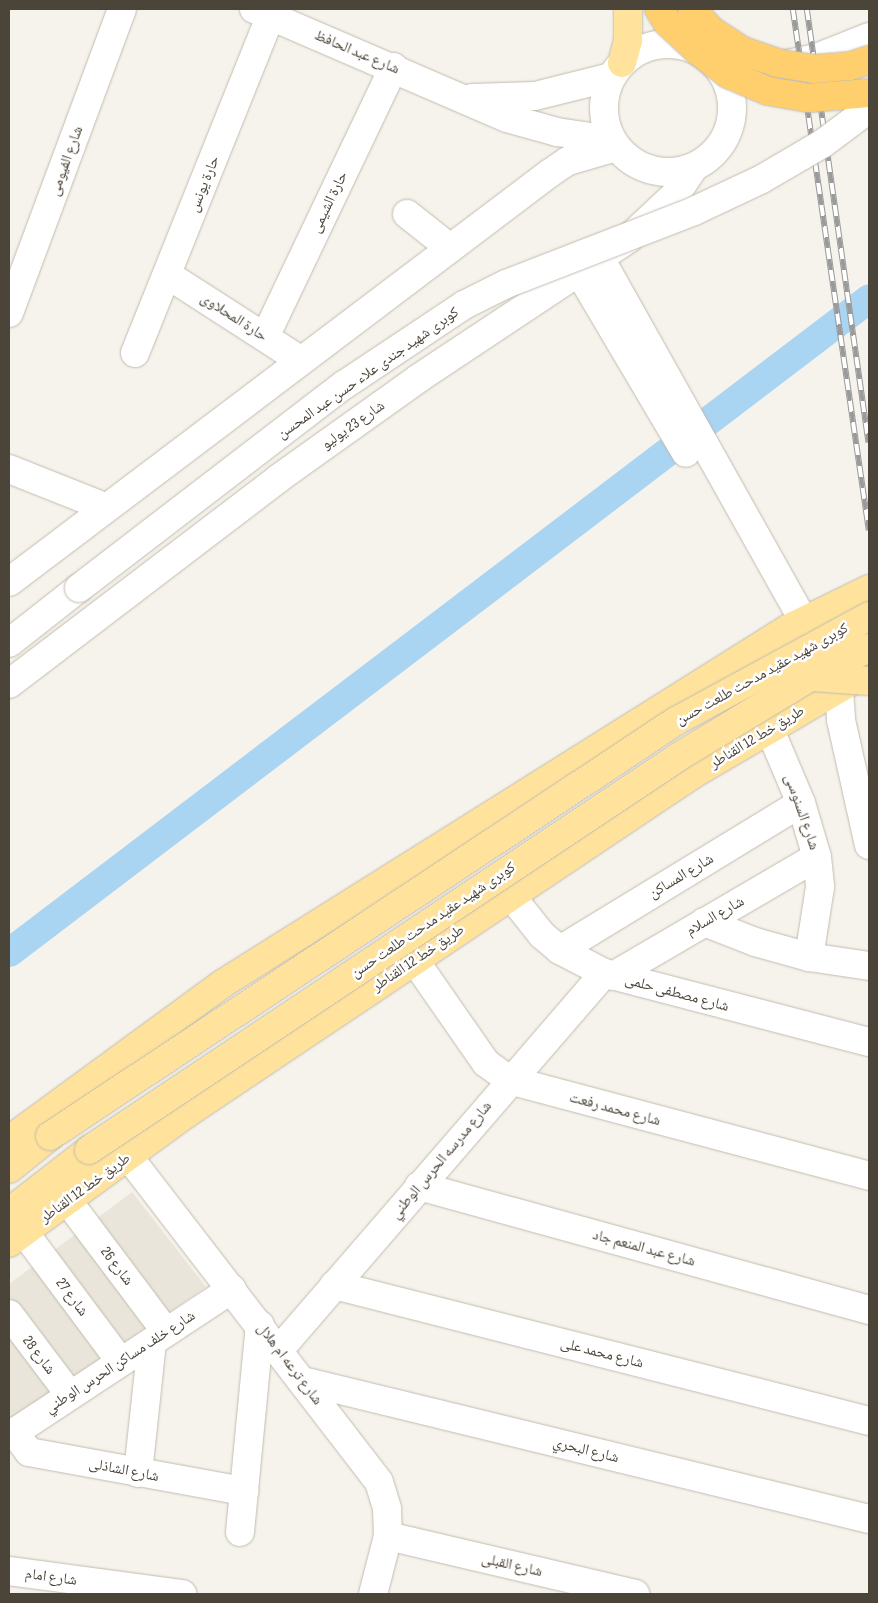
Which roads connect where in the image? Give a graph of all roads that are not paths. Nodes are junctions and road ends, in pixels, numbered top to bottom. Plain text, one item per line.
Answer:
1 (122, 9) edge
2 (628, 9) edge
3 (659, 9) edge
4 (678, 9) edge
5 (692, 9) edge
6 (261, 11) edge
7 (869, 37) edge
8 (703, 55) junction
9 (869, 60) edge
10 (394, 68) junction
11 (616, 70) junction
12 (869, 93) edge
13 (458, 98) junction
14 (869, 108) edge
15 (613, 143) junction
16 (694, 167) junction
17 (407, 214) dead end
18 (450, 248) junction
19 (589, 265) junction
20 (168, 275) junction
21 (9, 313) edge
22 (264, 337) junction
23 (135, 353) dead end
24 (300, 360) junction
25 (9, 469) edge
26 (105, 507) junction
27 (9, 582) edge
28 (869, 589) edge
29 (869, 616) edge
30 (796, 625) junction
31 (9, 643) edge
32 (869, 648) edge
33 (869, 670) edge
34 (869, 681) edge
35 (9, 684) edge
36 (825, 688) junction
37 (770, 730) junction
38 (801, 803) junction
39 (869, 845) edge
40 (817, 857) junction
41 (511, 896) junction
42 (704, 922) junction
43 (560, 950) junction
44 (809, 957) junction
45 (415, 961) junction
46 (869, 966) edge
47 (609, 974) junction
48 (869, 1042) edge
49 (509, 1080) junction
50 (9, 1140) edge
51 (128, 1156) junction
52 (9, 1169) edge
53 (869, 1176) edge
54 (419, 1186) junction
55 (67, 1200) junction
56 (14, 1229) edge
57 (334, 1286) junction
58 (232, 1289) junction
59 (869, 1310) edge
60 (9, 1314) edge
61 (260, 1325) junction
62 (159, 1337) junction
63 (279, 1350) junction
64 (121, 1362) junction
65 (303, 1381) junction
66 (70, 1396) junction
67 (869, 1421) edge
68 (13, 1426) edge
69 (138, 1473) junction
70 (244, 1491) junction
71 (869, 1519) edge
72 (240, 1532) dead end
73 (388, 1536) junction
74 (9, 1571) edge
75 (182, 1594) edge
76 (373, 1594) edge
77 (635, 1594) edge

1 - 21 street, شارع الفيومى
2 - 11 main road
3 - 12 highway, bridge
4 - 8 main road
5 - 9 highway, bridge
6 - 10 street, شارع عبد الحافظ
6 - 20 street, حارة يونس
7 - 8 street
8 - 11 street
8 - 16 street
10 - 13 street, شارع عبد الحافظ
10 - 22 street, حارة الشيمى
11 - 13 street, شارع عبد الحافظ
11 - 15 street
13 - 15 street, شارع عبد الحافظ
14 - 31 street, كوبرى شهيد جندى علاء حسن عبد المحسن, bridge
15 - 16 street
15 - 18 street
16 - 19 street, شارع 23 يوليو
17 - 18 street
18 - 24 street
19 - 30 street
19 - 35 street, شارع 23 يوليو
20 - 22 street, حارة المحلاوى
20 - 23 street, حارة يونس
22 - 24 street, حارة المحلاوى
24 - 26 street
25 - 26 street
26 - 27 street
28 - 30 main road
29 - 52 main road, كوبرى شهيد عقيد مدحت طلعت حسن, bridge
30 - 36 street
30 - 50 main road
32 - 36 main road, كوبرى شهيد عقيد مدحت طلعت حسن, bridge
33 - 36 main road
34 - 36 main road, bridge
36 - 37 main road, طريق خط 12 القناطر
36 - 39 street
36 - 56 main road, كوبرى شهيد عقيد مدحت طلعت حسن, bridge
37 - 38 street, شارع السنوسى
37 - 41 main road, طريق خط 12 القناطر
38 - 40 street, شارع السنوسى
38 - 43 street, شارع المساكن
40 - 42 street, شارع السلام
40 - 44 street, شارع السنوسى
41 - 43 street, شارع مصطفى حلمى
41 - 45 main road, طريق خط 12 القناطر
42 - 44 street
42 - 47 street, شارع السلام
43 - 47 street, شارع مصطفى حلمى
44 - 46 street
45 - 49 street, شارع محمد رفعت
45 - 51 main road, طريق خط 12 القناطر
47 - 48 street, شارع مصطفى حلمى
47 - 49 street, شارع مدرسه الحرس الوطني
49 - 53 street, شارع محمد رفعت
49 - 54 street, شارع مدرسه الحرس الوطني
51 - 55 main road, طريق خط 12 القناطر
51 - 58 street, شارع ترعه ام هلال
54 - 57 street, شارع مدرسه الحرس الوطني
54 - 59 street, شارع عبد المنعم جاد
55 - 56 main road, طريق خط 12 القناطر
55 - 62 street, شارع 26
56 - 64 street, شارع 27
57 - 63 street, شارع مدرسه الحرس الوطني
57 - 67 street, شارع محمد على
58 - 61 street, شارع ترعه ام هلال
58 - 62 street, شارع خلف مساكن الحرس الوطني
60 - 66 street, شارع 28
61 - 63 street, شارع ترعه ام هلال
61 - 70 street
62 - 64 street, شارع خلف مساكن الحرس الوطني
62 - 69 street
63 - 65 street, شارع ترعه ام هلال
64 - 66 street, شارع خلف مساكن الحرس الوطني
65 - 71 street, شارع البحري
65 - 73 street, شارع ترعه ام هلال
66 - 68 street, شارع خلف مساكن الحرس الوطني
68 - 69 street, شارع الشاذلى
69 - 70 street, شارع الشاذلى
70 - 72 street
73 - 76 street, شارع ترعه ام هلال
73 - 77 street, شارع القبلى
74 - 75 street, شارع امام

